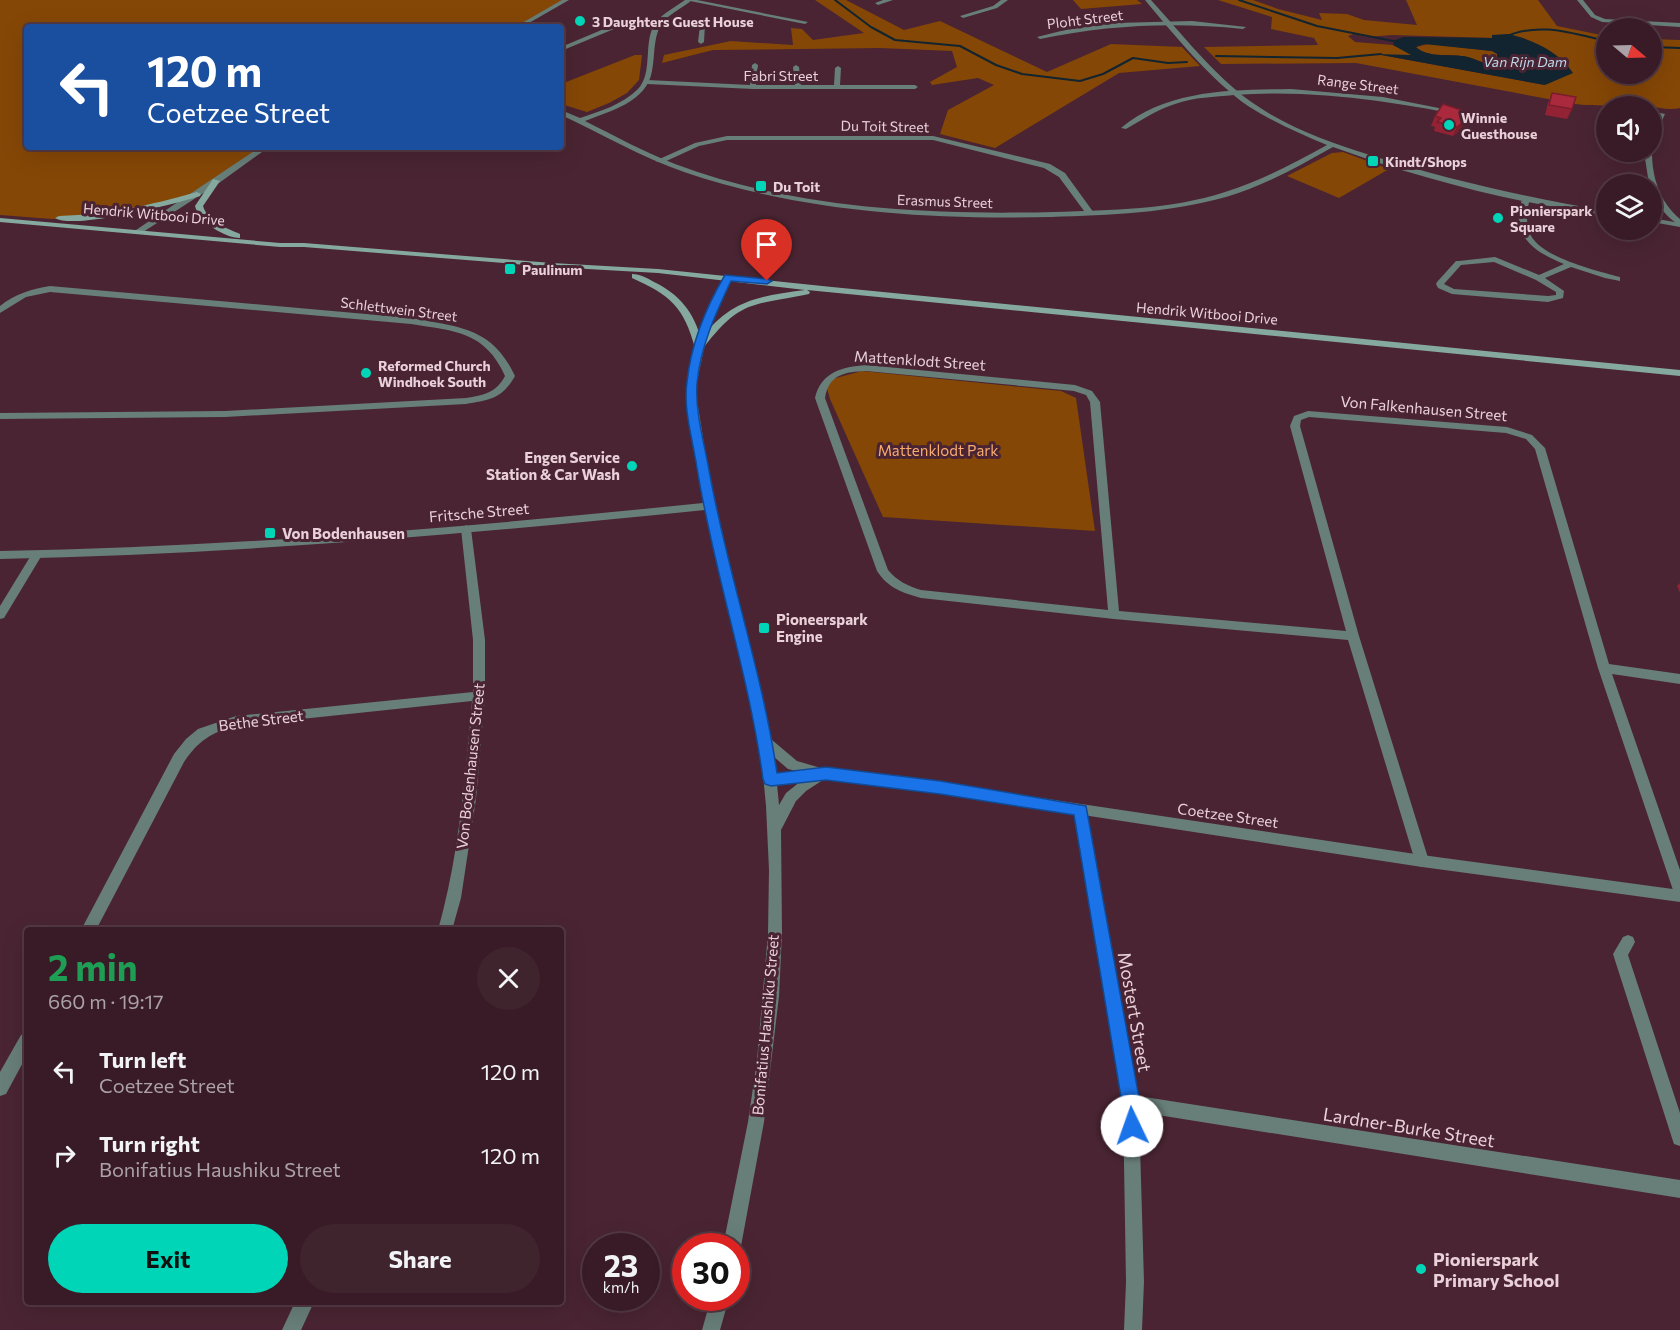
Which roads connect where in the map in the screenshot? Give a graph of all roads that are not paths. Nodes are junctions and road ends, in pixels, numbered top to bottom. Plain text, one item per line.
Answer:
1 (566, 0) edge
2 (689, 0) edge
3 (890, 0) edge
4 (1005, 0) edge
5 (1148, 0) edge
6 (1580, 0) edge
7 (878, 3) dead end
8 (963, 16) dead end
9 (660, 21) junction
10 (805, 22) dead end
11 (1168, 22) junction
12 (523, 24) edge
13 (1680, 25) edge
14 (1243, 27) dead end
15 (1040, 37) dead end
16 (700, 42) dead end
17 (564, 48) edge
18 (755, 65) dead end
19 (796, 67) dead end
20 (838, 68) dead end
21 (647, 82) junction
22 (753, 87) junction
23 (798, 87) junction
24 (837, 87) junction
25 (915, 87) dead end
26 (1236, 93) junction
27 (564, 113) edge
28 (1476, 116) dead end
29 (579, 120) junction
30 (1124, 128) dead end
31 (1333, 144) junction
32 (261, 150) edge
33 (659, 161) junction
34 (1647, 162) edge
35 (216, 182) junction
36 (197, 194) junction
37 (1526, 199) junction
38 (1596, 211) edge
39 (1090, 213) junction
40 (0, 215) edge
41 (51, 219) junction
42 (0, 220) edge
43 (1662, 221) edge
44 (1680, 224) edge
45 (146, 226) junction
46 (137, 232) junction
47 (237, 236) junction
48 (304, 245) junction
49 (1571, 264) junction
50 (552, 266) junction
51 (634, 276) junction
52 (1539, 278) junction
53 (1617, 279) dead end
54 (726, 280) junction
55 (832, 290) junction
56 (806, 292) junction
57 (0, 310) edge
58 (699, 348) junction
59 (1579, 362) junction
60 (1680, 366) edge
61 (1680, 373) edge
62 (0, 416) edge
63 (709, 506) junction
64 (466, 529) junction
65 (0, 555) edge
66 (37, 555) junction
67 (0, 615) edge
68 (1114, 615) junction
69 (1353, 636) junction
70 (1604, 668) junction
71 (1680, 679) edge
72 (479, 696) junction
73 (766, 744) junction
74 (826, 774) junction
75 (771, 779) junction
76 (1080, 810) junction
77 (773, 831) junction
78 (1422, 861) junction
79 (1680, 890) edge
80 (1680, 896) edge
81 (90, 927) edge
82 (446, 927) edge
83 (1628, 942) dead end
84 (24, 1045) edge
85 (0, 1088) edge
86 (1131, 1103) junction
87 (1680, 1138) edge
88 (1680, 1189) edge
89 (735, 1233) edge
90 (304, 1305) edge
91 (716, 1311) edge
92 (291, 1330) edge
93 (711, 1330) edge
94 (1133, 1330) edge

1 - 12 street
2 - 9 street
2 - 10 street
3 - 7 street
4 - 8 street
5 - 11 street
6 - 13 street
9 - 16 street
9 - 17 street
9 - 21 street
11 - 14 street, Ploht Street
11 - 15 street, Ploht Street
11 - 26 street
18 - 22 street
19 - 23 street
20 - 24 street
21 - 22 street, Fabri Street
21 - 29 street
22 - 23 street, Fabri Street
23 - 24 street, Fabri Street
24 - 25 street, Fabri Street
26 - 28 street, Range Street
26 - 30 street, Range Street
26 - 31 street
27 - 29 street, Erasmus Street
29 - 33 street, Erasmus Street
31 - 37 street
31 - 39 street, Erasmus Street
32 - 35 street
33 - 39 street, Erasmus Street
33 - 39 street, Du Toit Street
34 - 44 street
35 - 36 street
35 - 47 main road
36 - 41 main road
36 - 45 street
37 - 38 street
37 - 49 street
40 - 41 main road, Hendrik Witbooi Drive
41 - 45 main road, Hendrik Witbooi Drive
42 - 46 main road, Hendrik Witbooi Drive
43 - 44 street
45 - 46 street
45 - 47 main road, Hendrik Witbooi Drive
46 - 48 main road, Hendrik Witbooi Drive
47 - 48 main road, Hendrik Witbooi Drive
48 - 50 main road, Hendrik Witbooi Drive
49 - 52 street
49 - 53 street
50 - 51 main road, Hendrik Witbooi Drive
50 - 54 main road, Hendrik Witbooi Drive
51 - 54 main road, Hendrik Witbooi Drive
51 - 58 main road
52 - 52 street
54 - 55 main road, Hendrik Witbooi Drive
54 - 56 main road, Hendrik Witbooi Drive
54 - 58 street, Bonifatius Haushiku Street
55 - 56 main road, Hendrik Witbooi Drive
55 - 59 main road, Hendrik Witbooi Drive
56 - 58 main road
57 - 62 street, Schlettwein Street
58 - 63 street, Bonifatius Haushiku Street
59 - 60 main road, Hendrik Witbooi Drive
59 - 61 main road, Hendrik Witbooi Drive
63 - 64 street, Fritsche Street
63 - 73 street, Bonifatius Haushiku Street
64 - 66 street, Fritsche Street
64 - 72 street, Von Bodenhausen Street
65 - 66 street, Fritsche Street
66 - 67 street
68 - 68 street, Mattenklodt Street
68 - 69 street, Mattenklodt Street
69 - 70 street, Von Falkenhausen Street
69 - 78 street, Von Falkenhausen Street
70 - 71 street
70 - 79 street, Von Falkenhausen Street
72 - 81 street, Bethe Street
72 - 82 street, Von Bodenhausen Street
73 - 74 street
73 - 75 street, Bonifatius Haushiku Street
74 - 75 street, Coetzee Street
74 - 76 street, Coetzee Street
74 - 77 street
75 - 77 street, Bonifatius Haushiku Street
76 - 78 street, Coetzee Street
76 - 86 street, Mostert Street
77 - 89 street, Bonifatius Haushiku Street
78 - 80 street, Coetzee Street
83 - 87 street
84 - 85 street
86 - 88 street, Lardner-Burke Street
86 - 94 street, Mostert Street
90 - 92 street
91 - 93 street

